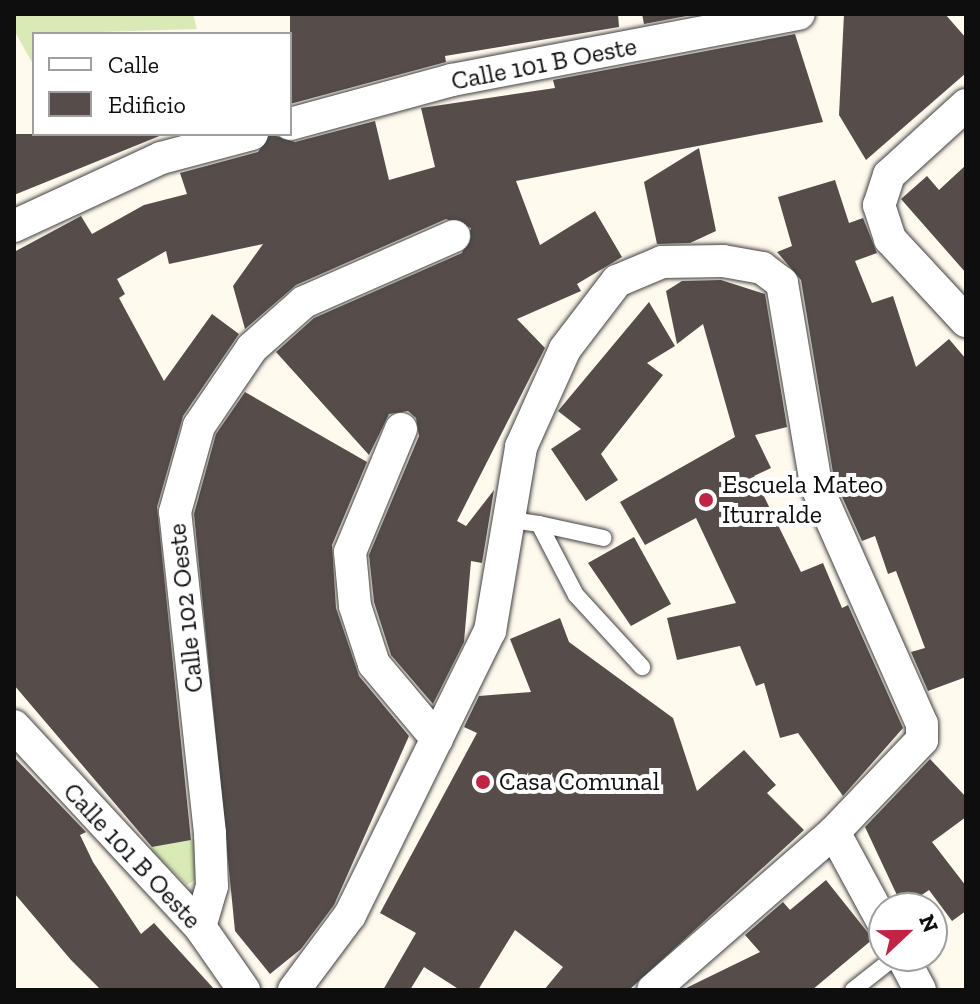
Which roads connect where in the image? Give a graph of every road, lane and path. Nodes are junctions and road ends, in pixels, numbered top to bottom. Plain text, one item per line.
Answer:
1 (799, 14) edge
2 (966, 105) edge
3 (292, 123) edge
4 (244, 136) edge
5 (14, 226) edge
6 (454, 236) dead end
7 (966, 321) edge
8 (401, 429) dead end
9 (525, 522) junction
10 (604, 538) dead end
11 (642, 667) dead end
12 (14, 726) edge
13 (437, 739) junction
14 (834, 832) junction
15 (868, 895) edge
16 (200, 927) junction
17 (876, 972) edge
18 (910, 972) edge
19 (244, 990) edge
20 (294, 990) edge
21 (653, 990) edge
22 (853, 990) edge
23 (920, 990) edge

1 - 3 street, Calle 101 B Oeste
2 - 7 street
4 - 5 street
6 - 16 street, Calle 102 Oeste
8 - 13 street
9 - 10 lane
9 - 11 lane
9 - 13 street
9 - 14 street
12 - 16 street, Calle 101 B Oeste
13 - 20 street
14 - 15 street
14 - 21 street
16 - 19 street, Calle 101 B Oeste
17 - 22 lane
18 - 23 street

